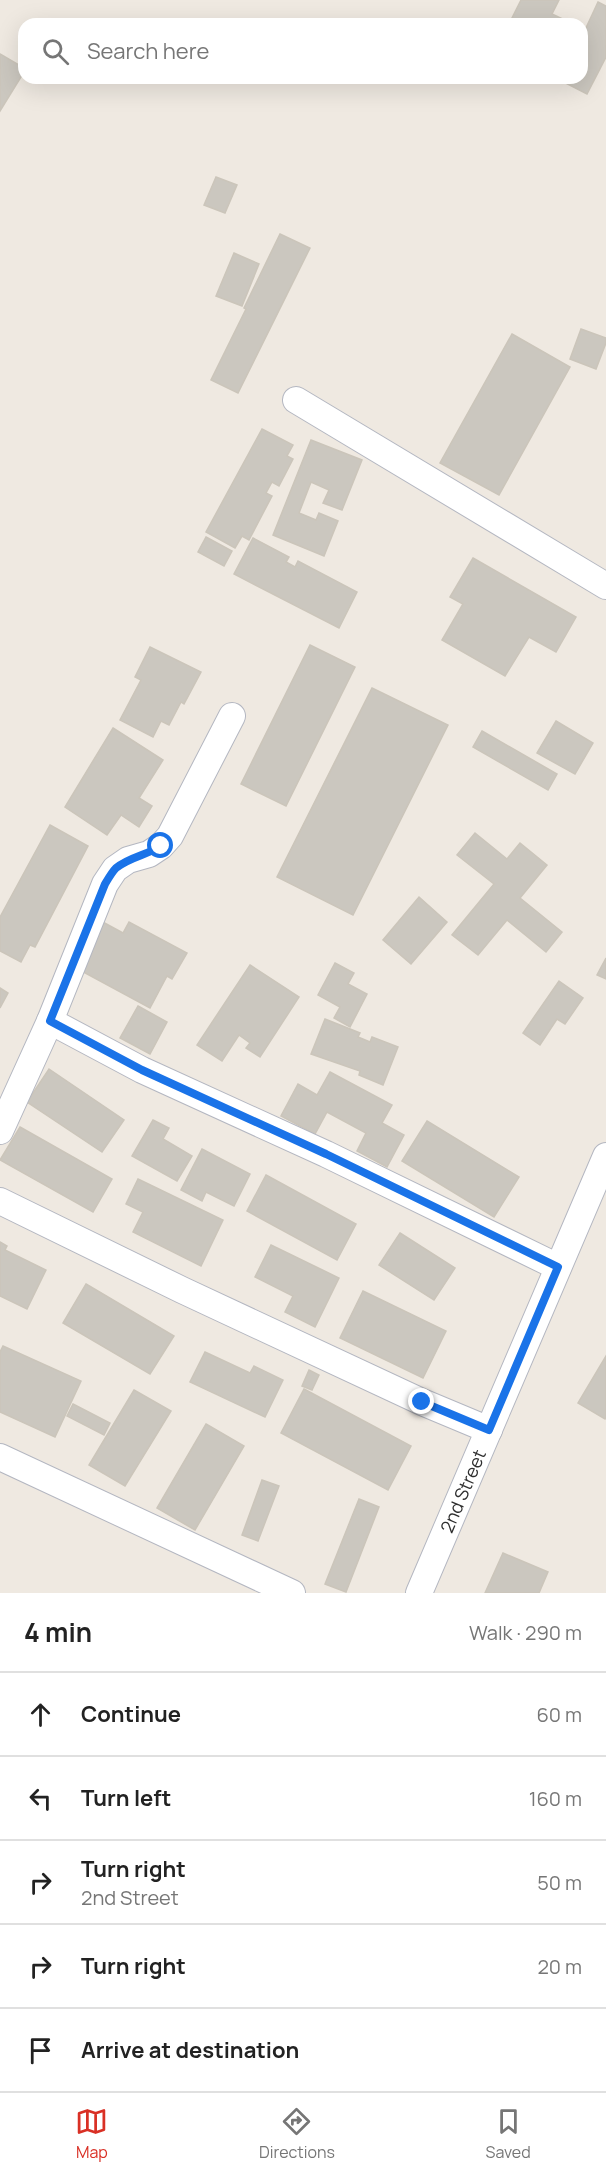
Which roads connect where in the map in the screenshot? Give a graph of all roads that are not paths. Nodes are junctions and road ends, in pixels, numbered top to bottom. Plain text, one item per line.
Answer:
1 (296, 400) dead end
2 (606, 586) edge
3 (232, 716) dead end
4 (50, 1021) junction
5 (0, 1131) edge
6 (606, 1156) edge
7 (0, 1201) edge
8 (558, 1267) junction
9 (489, 1430) junction
10 (0, 1457) edge
11 (292, 1593) edge
12 (419, 1593) edge

1 - 2 street
3 - 4 street
4 - 5 street
4 - 8 street
6 - 8 street, 2nd Street
7 - 9 street
8 - 9 street, 2nd Street
9 - 12 street, 2nd Street
10 - 11 street

